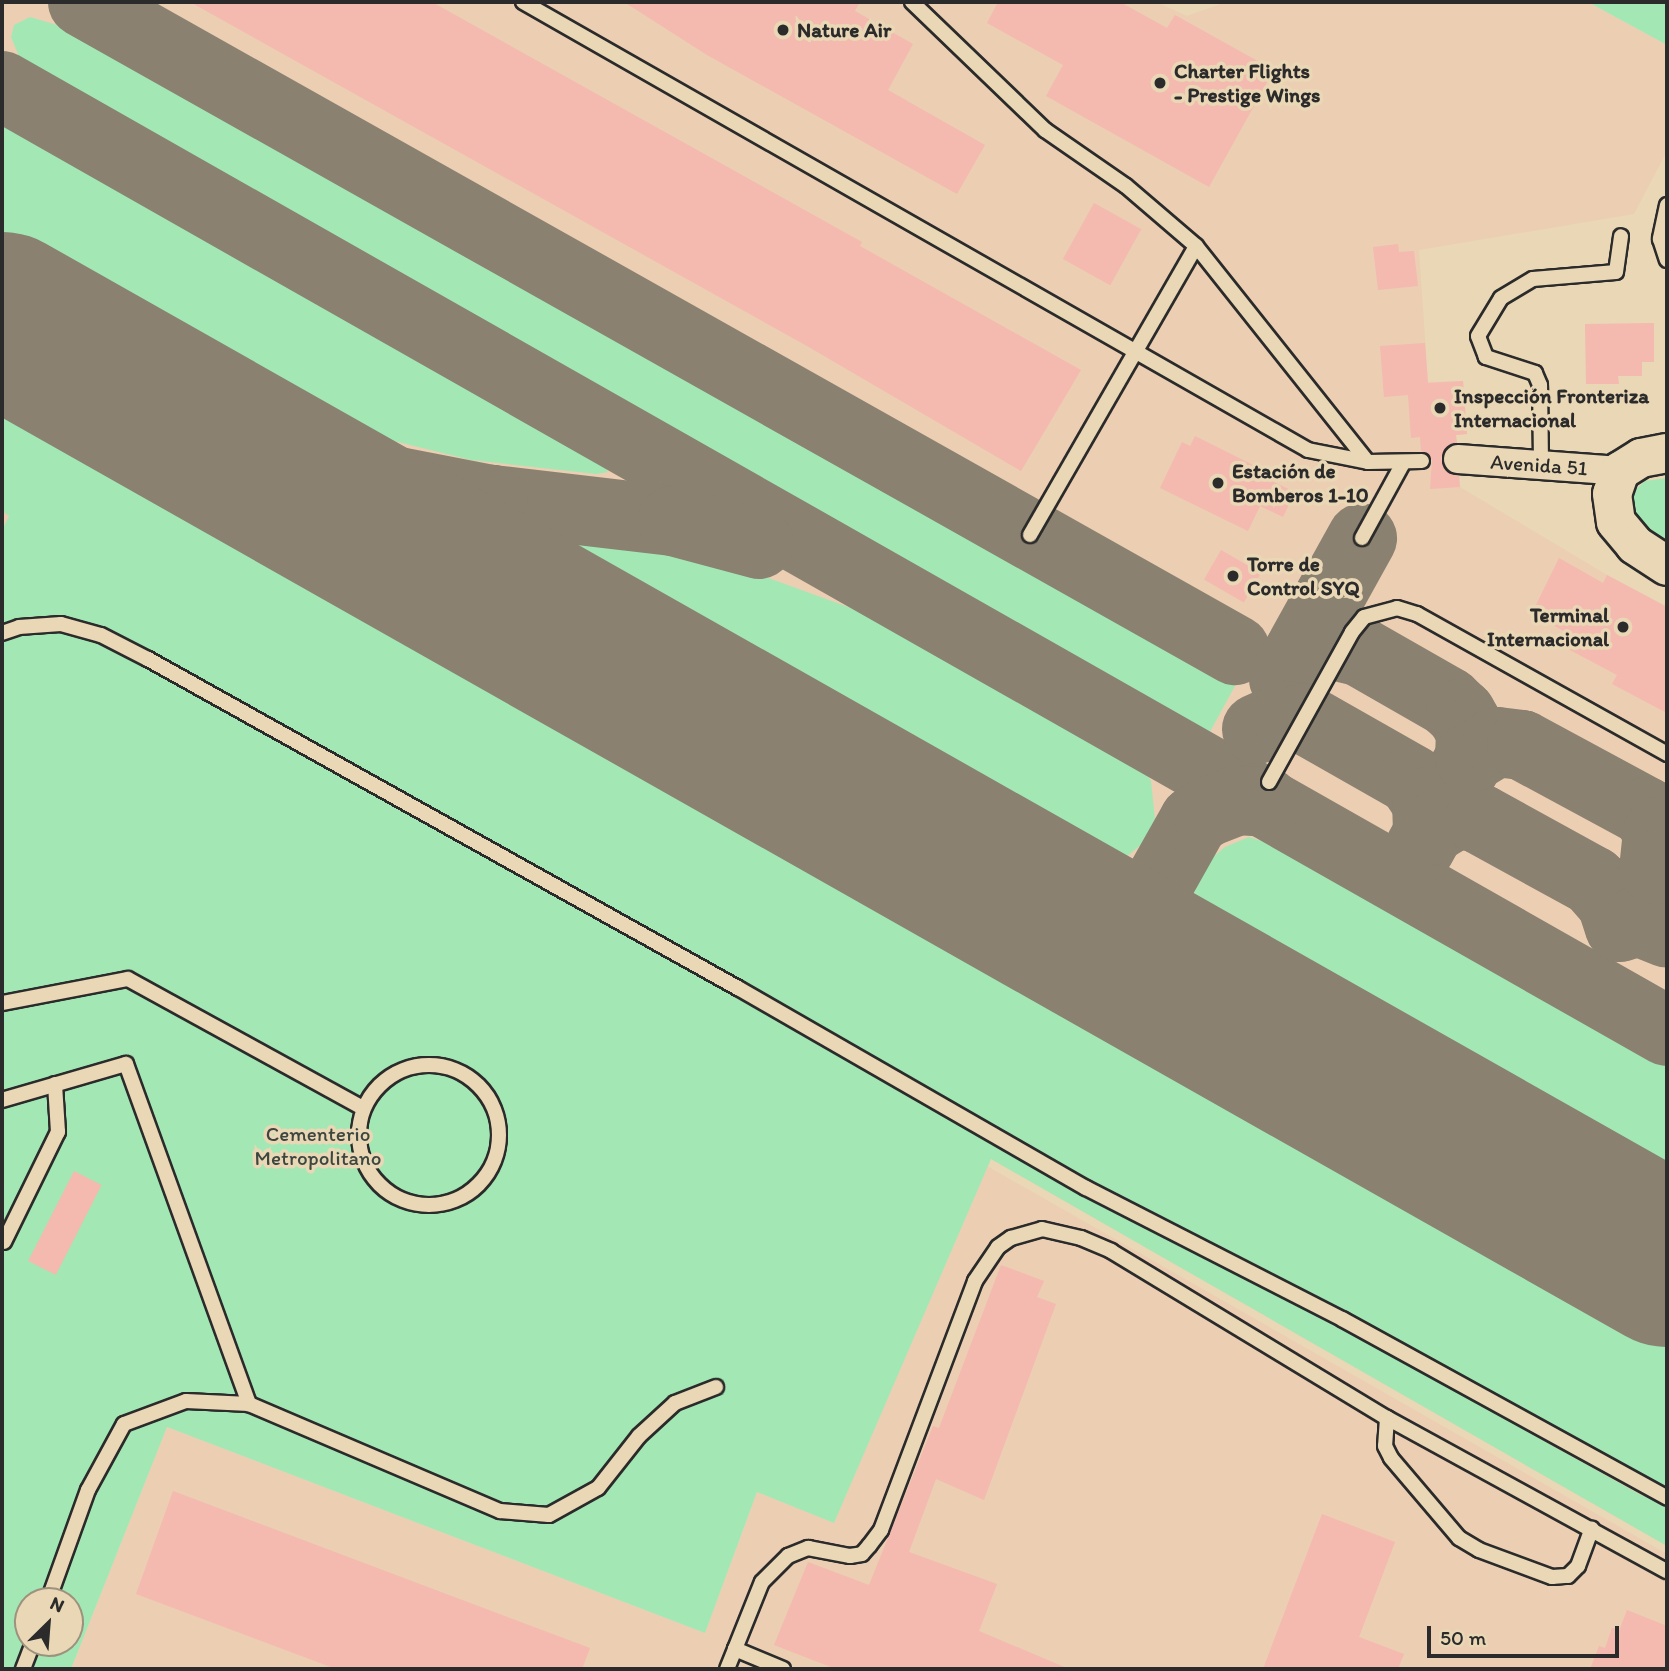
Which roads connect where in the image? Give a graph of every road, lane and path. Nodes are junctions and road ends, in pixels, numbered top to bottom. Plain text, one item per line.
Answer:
1 (523, 2) edge
2 (912, 2) edge
3 (1667, 205) edge
4 (1621, 236) dead end
5 (1196, 246) junction
6 (1667, 260) edge
7 (1135, 353) junction
8 (1667, 453) edge
9 (1458, 459) dead end
10 (1422, 461) dead end
11 (1368, 462) junction
12 (1403, 463) junction
13 (1541, 463) junction
14 (1620, 471) junction
15 (1030, 535) dead end
16 (1362, 538) dead end
17 (1667, 566) edge
18 (2, 633) edge
19 (1667, 754) edge
20 (1269, 782) dead end
21 (2, 1003) edge
22 (55, 1084) junction
23 (2, 1100) edge
24 (363, 1108) junction
25 (4, 1242) dead end
26 (716, 1387) dead end
27 (248, 1404) junction
28 (1387, 1418) junction
29 (1667, 1498) edge
30 (1592, 1528) junction
31 (1667, 1571) edge
32 (53, 1587) edge
33 (735, 1649) junction
34 (727, 1669) edge
35 (783, 1669) edge

1 - 7 lane
2 - 5 lane
3 - 6 lane
4 - 13 lane
5 - 7 lane
5 - 11 lane
7 - 11 lane
7 - 15 lane
8 - 14 main road
9 - 13 street, Avenida 51
10 - 12 lane
11 - 12 lane
12 - 16 lane
13 - 14 street, Avenida 51
14 - 17 main road, Avenida 51
18 - 29 lane
19 - 20 lane
21 - 24 lane
22 - 23 lane
22 - 25 lane
22 - 27 lane
24 - 24 lane
26 - 27 lane
27 - 32 lane
28 - 30 lane
28 - 30 lane
28 - 33 lane
30 - 31 lane
33 - 34 lane
33 - 35 lane

